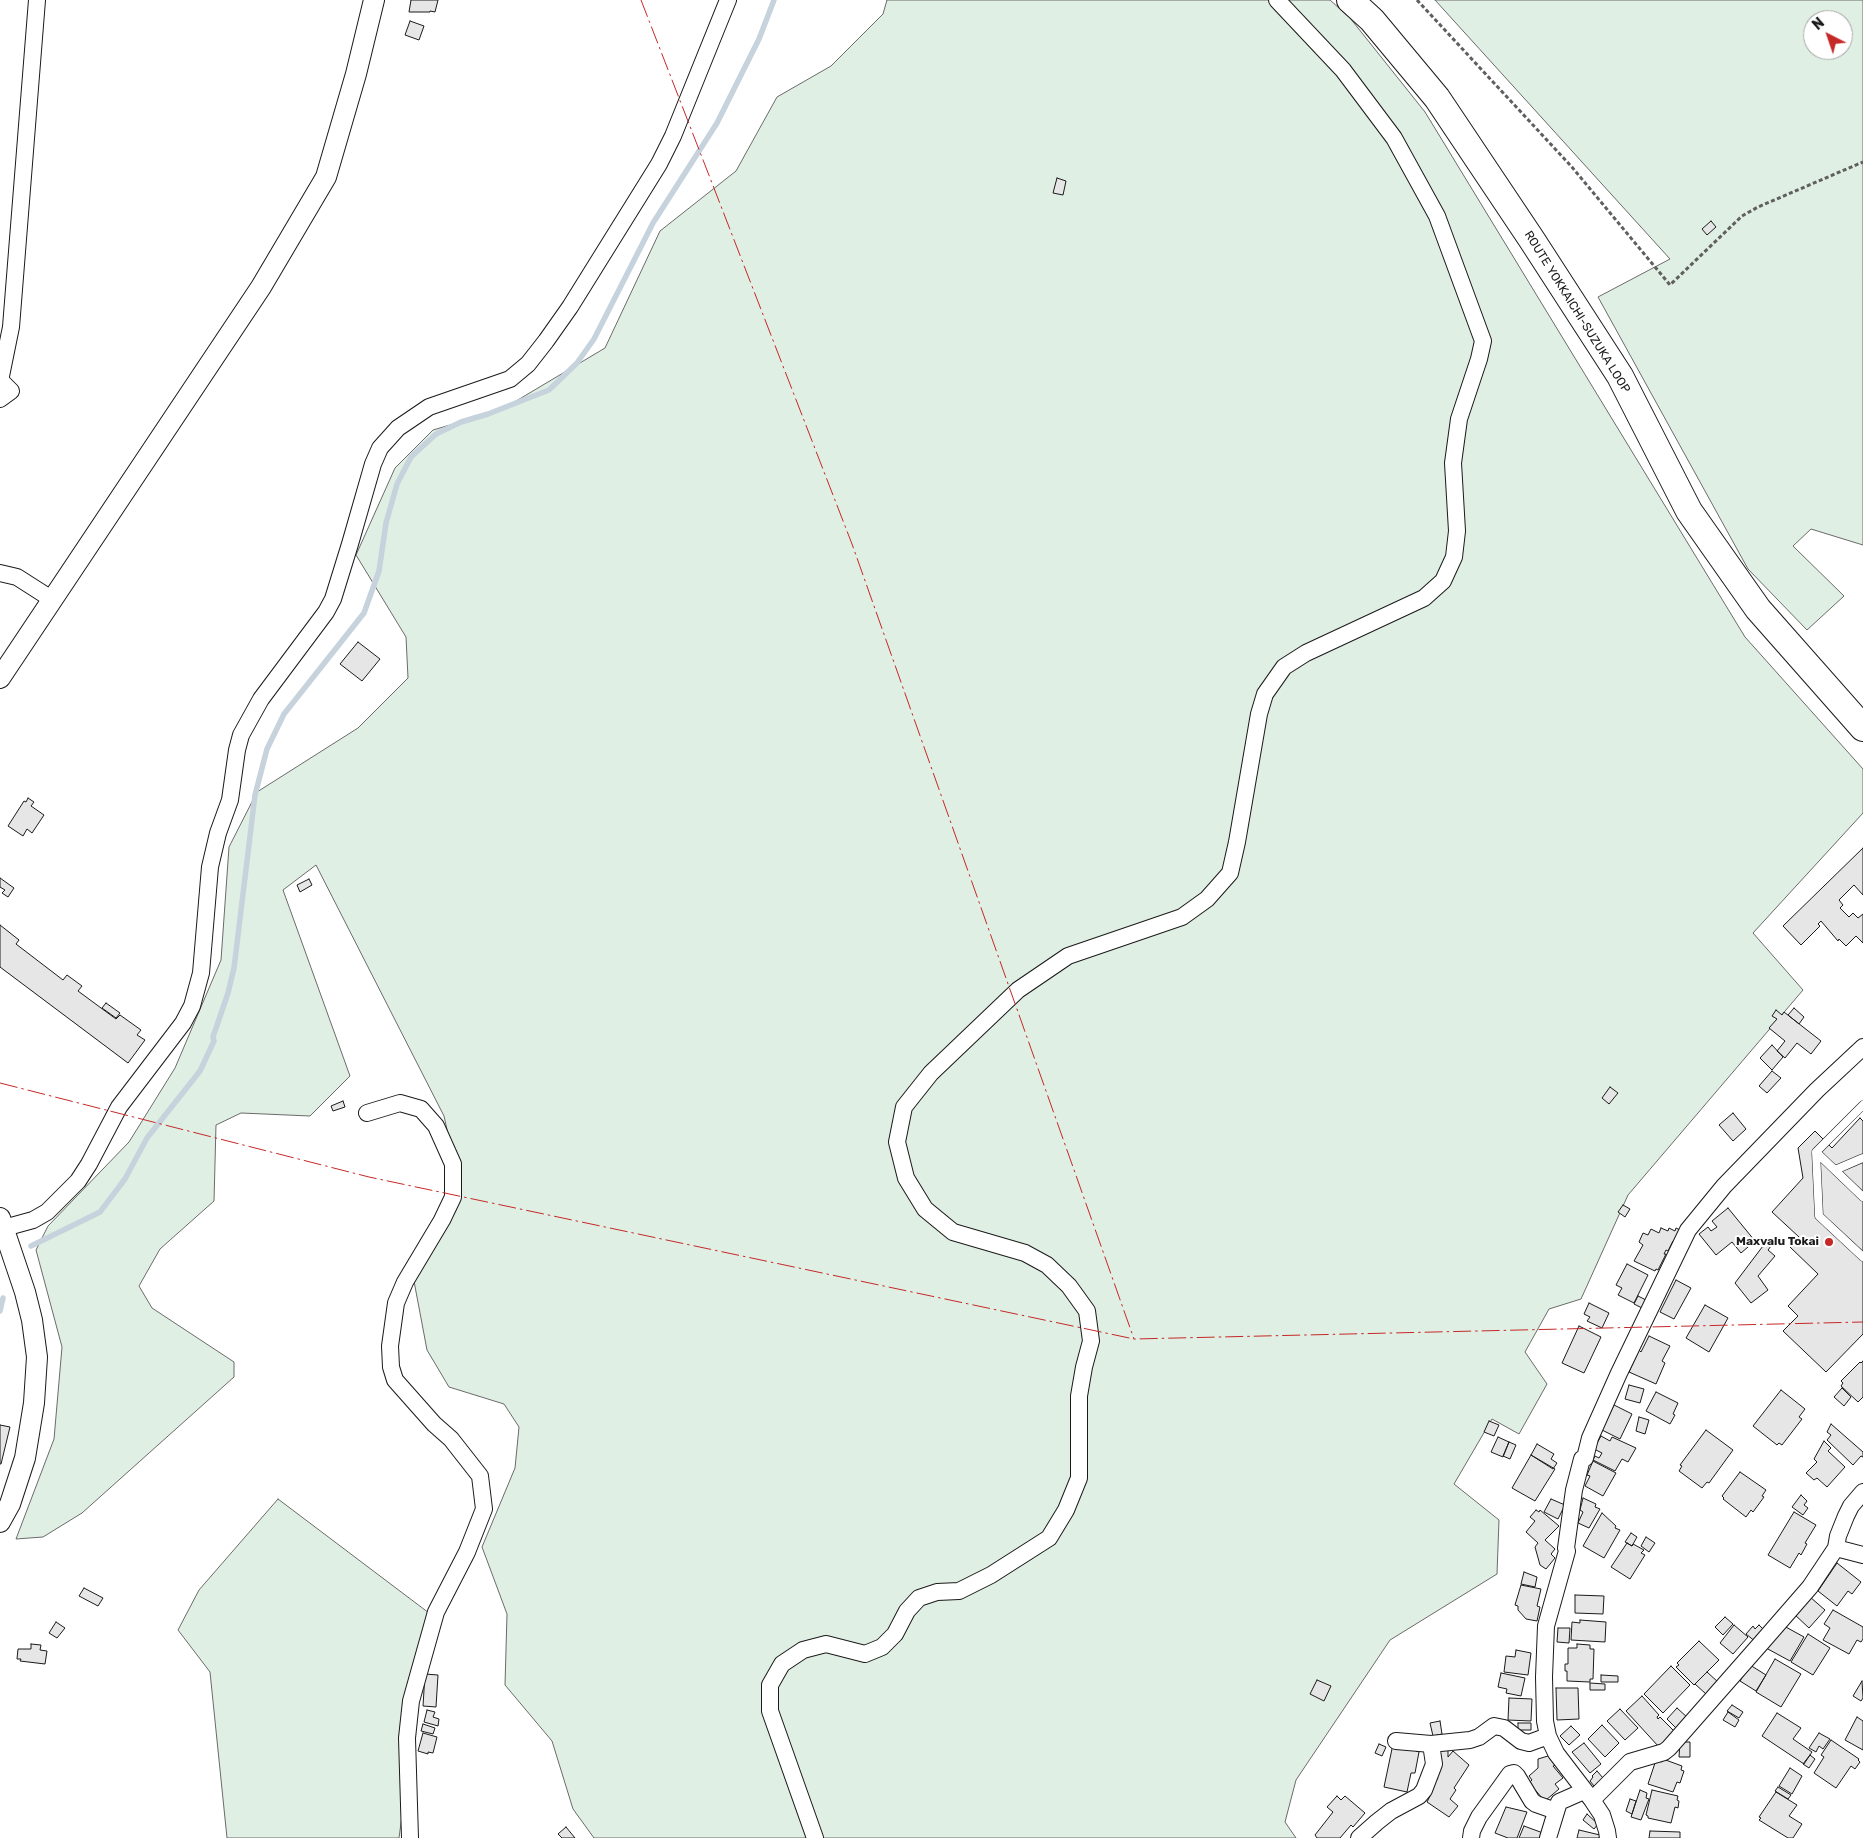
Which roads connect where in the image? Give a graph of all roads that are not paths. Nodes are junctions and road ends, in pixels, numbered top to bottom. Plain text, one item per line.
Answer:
1 (37, 0) edge
2 (374, 0) edge
3 (728, 0) edge
4 (1277, 0) edge
5 (1350, 0) edge
6 (0, 380) edge
7 (0, 399) edge
8 (0, 573) edge
9 (53, 600) junction
10 (0, 678) edge
11 (1863, 728) edge
12 (1863, 1047) edge
13 (1863, 1105) edge
14 (367, 1113) dead end
15 (1816, 1152) junction
16 (1863, 1158) edge
17 (1835, 1170) junction
18 (1863, 1197) edge
19 (2, 1223) edge
20 (1863, 1257) edge
21 (1863, 1492) edge
22 (0, 1522) edge
23 (1836, 1548) junction
24 (1863, 1555) edge
25 (1548, 1736) junction
26 (1396, 1740) dead end
27 (1432, 1744) junction
28 (1588, 1795) junction
29 (1556, 1811) junction
30 (410, 1838) edge
31 (815, 1838) edge
32 (1359, 1838) edge
33 (1471, 1838) edge
34 (1548, 1838) edge
35 (1608, 1838) edge

1 - 6 street
2 - 9 street
3 - 19 street
4 - 31 street
5 - 11 main road, ROUTE YOKKAICHI-SUZUKA LOOP
6 - 7 street
8 - 9 street
9 - 10 street
12 - 25 street
13 - 15 lane
14 - 30 street
15 - 17 lane
15 - 20 lane
16 - 17 lane
17 - 18 lane
19 - 22 street
21 - 23 street
23 - 24 street
23 - 28 street
25 - 27 street
25 - 28 street
26 - 27 street
27 - 32 street
28 - 29 street
28 - 35 street
29 - 33 street
29 - 34 street

